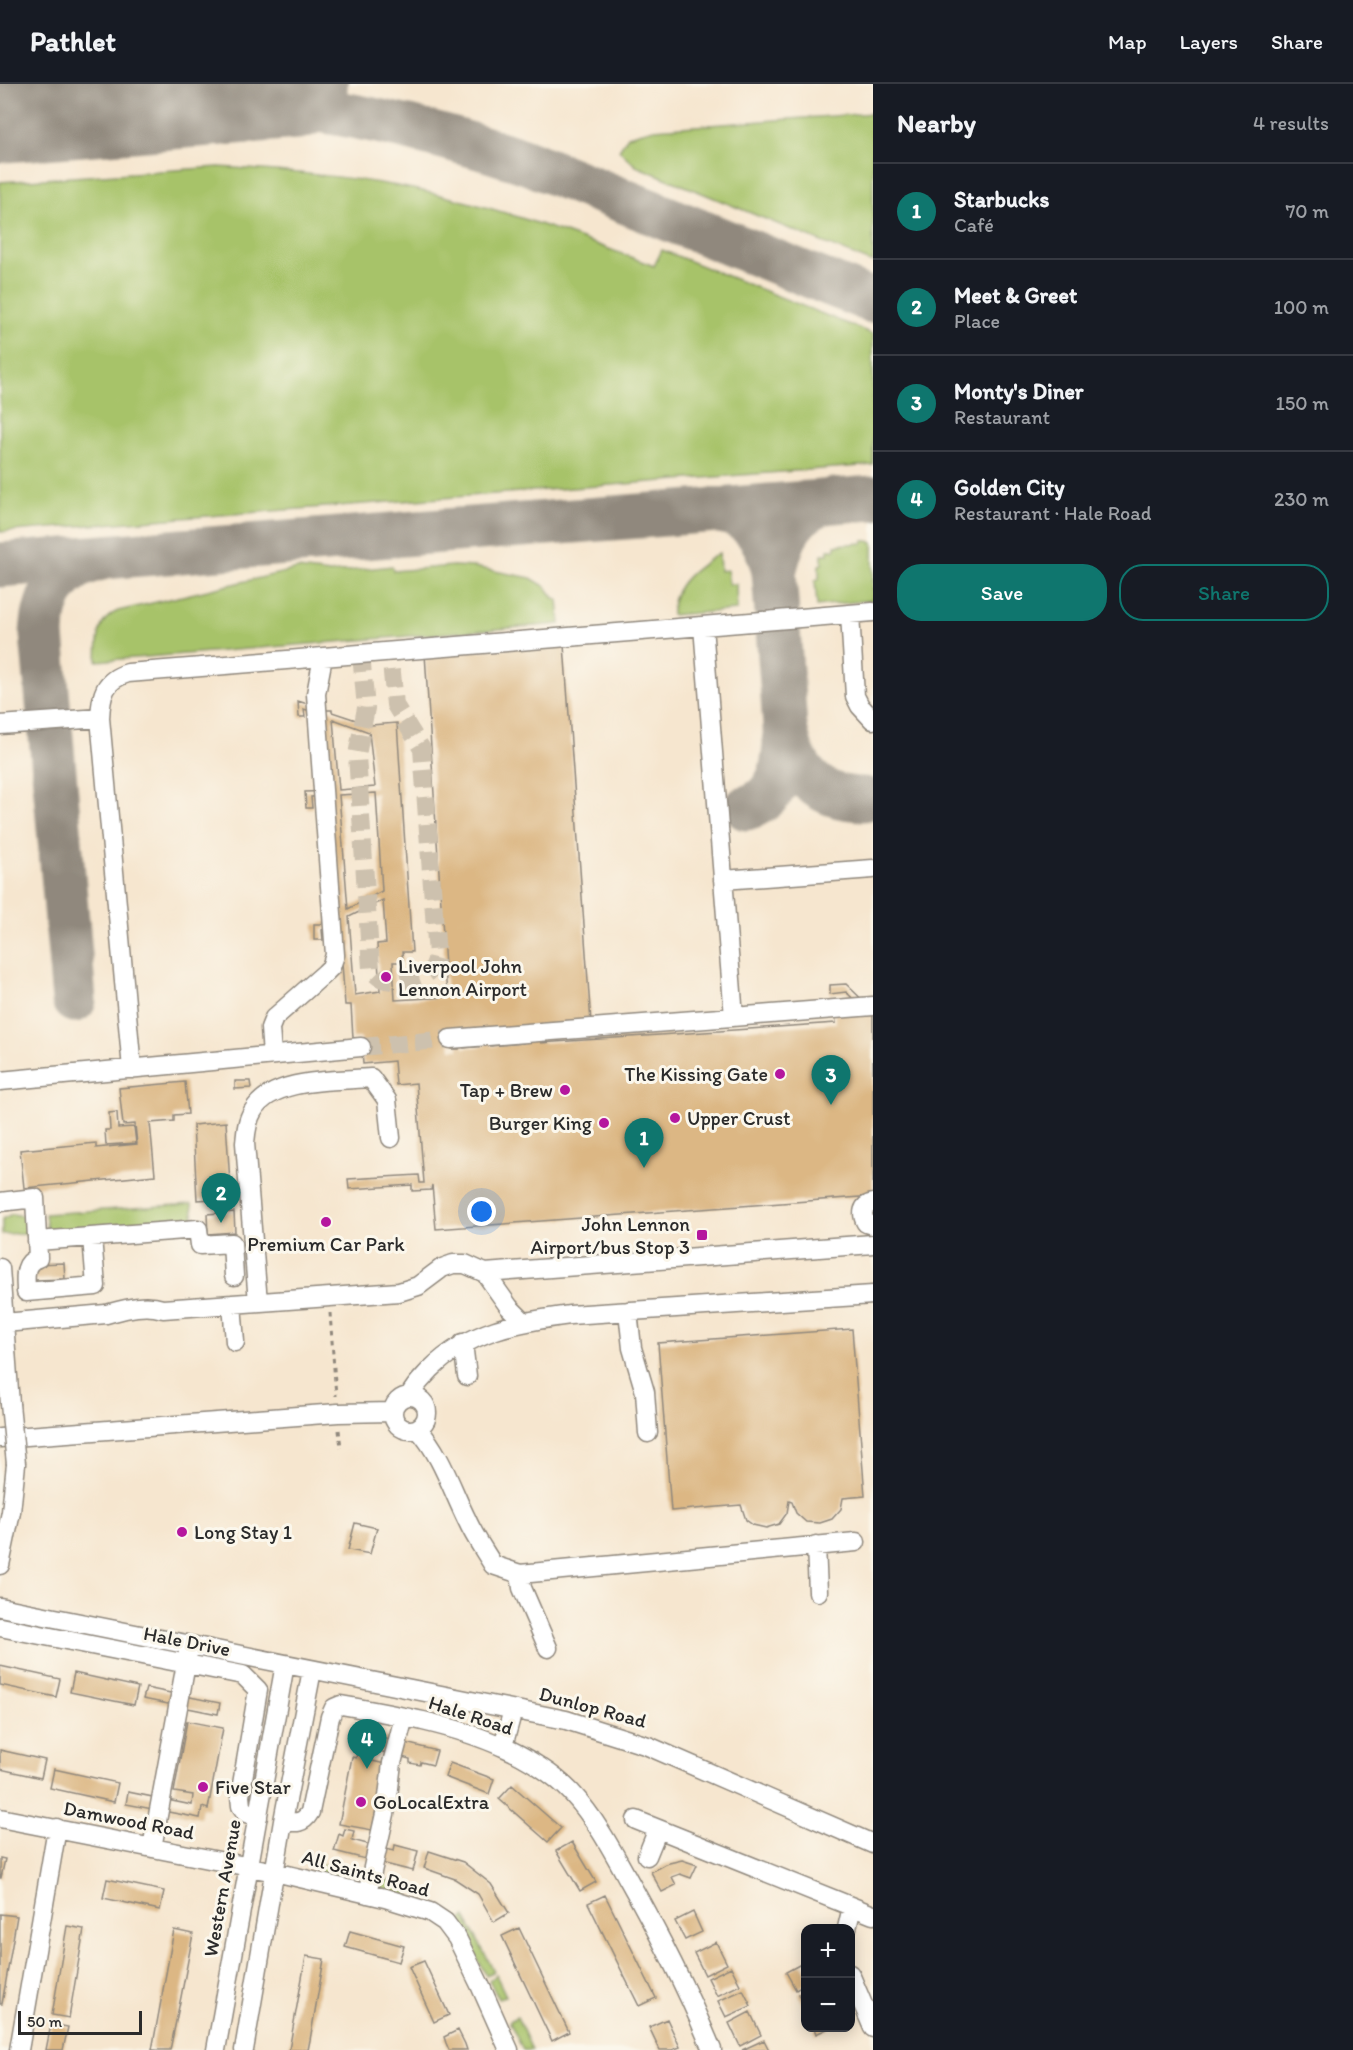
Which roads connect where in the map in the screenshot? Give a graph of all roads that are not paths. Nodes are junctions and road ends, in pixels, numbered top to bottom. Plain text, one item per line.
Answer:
1 (873, 612) edge
2 (850, 614) junction
3 (703, 626) junction
4 (323, 657) junction
5 (100, 718) junction
6 (873, 720) edge
7 (0, 725) edge
8 (873, 869) edge
9 (723, 880) junction
10 (873, 1006) edge
11 (734, 1017) junction
12 (450, 1039) tunnel mouth
13 (361, 1047) tunnel mouth
14 (272, 1055) junction
15 (132, 1069) junction
16 (0, 1081) edge
17 (391, 1138) dead end
18 (0, 1202) edge
19 (873, 1203) edge
20 (873, 1225) edge
21 (92, 1237) junction
22 (37, 1241) junction
23 (873, 1244) edge
24 (0, 1268) edge
25 (485, 1273) junction
26 (234, 1276) dead end
27 (873, 1295) edge
28 (258, 1302) junction
29 (232, 1304) junction
30 (628, 1311) junction
31 (524, 1321) junction
32 (4, 1323) junction
33 (235, 1342) dead end
34 (463, 1343) junction
35 (467, 1376) dead end
36 (410, 1395) junction
37 (393, 1412) junction
38 (418, 1429) junction
39 (648, 1432) dead end
40 (0, 1438) edge
41 (856, 1542) dead end
42 (816, 1545) junction
43 (0, 1564) edge
44 (520, 1574) junction
45 (818, 1592) dead end
46 (0, 1607) edge
47 (0, 1627) edge
48 (189, 1645) junction
49 (548, 1648) dead end
50 (186, 1664) junction
51 (285, 1664) junction
52 (312, 1670) junction
53 (513, 1710) junction
54 (404, 1717) junction
55 (503, 1746) junction
56 (258, 1816) junction
57 (0, 1818) edge
58 (636, 1820) dead end
59 (283, 1821) junction
60 (57, 1828) junction
61 (658, 1829) junction
62 (873, 1844) edge
63 (152, 1848) junction
64 (646, 1856) dead end
65 (248, 1867) junction
66 (275, 1872) junction
67 (367, 1894) junction
68 (852, 1907) junction
69 (873, 1916) edge
70 (848, 1924) edge
71 (852, 1978) edge
72 (873, 2028) edge
73 (19, 2050) edge
74 (216, 2050) edge
75 (244, 2050) edge
76 (509, 2050) edge
77 (712, 2050) edge

1 - 2 street
2 - 3 street
2 - 6 street
3 - 4 street
3 - 9 street
4 - 5 street
4 - 14 street
5 - 7 street
5 - 15 street
8 - 9 street
9 - 11 street
10 - 11 street
11 - 12 street
13 - 14 street
14 - 15 street
15 - 16 street
17 - 28 street
18 - 22 street
19 - 20 street
21 - 22 street
21 - 22 street
21 - 26 street
23 - 25 street
24 - 32 street
25 - 28 street
25 - 31 street
27 - 30 street
28 - 29 street
29 - 32 street
29 - 33 street
30 - 31 street
30 - 39 street
31 - 34 street
32 - 43 street, bridge
34 - 35 street
34 - 36 street
36 - 37 street
36 - 38 street
37 - 38 street
37 - 40 street
38 - 44 street
41 - 42 street
42 - 44 street
42 - 45 street
44 - 49 street
46 - 48 street
47 - 50 street, Hale Drive
48 - 50 street
48 - 51 street
50 - 56 street, Hale Drive
50 - 63 street
51 - 52 street, Dunlop Road
51 - 56 street, Western Avenue
52 - 53 street, Dunlop Road
52 - 59 street
53 - 55 street
53 - 62 street, Dunlop Road
54 - 55 street, Hale Road
54 - 59 street, Hale Road
54 - 67 street
55 - 77 street, Hale Road
56 - 65 street, Western Avenue
57 - 60 street, Damwood Road
58 - 61 street
59 - 66 street
60 - 63 street, Damwood Road
60 - 73 street
61 - 64 street
61 - 68 street
63 - 65 street, Damwood Road
65 - 66 street, Damwood Road
65 - 74 street, Western Avenue
66 - 67 street, All Saints Road
66 - 75 street
67 - 76 street, All Saints Road
68 - 69 street
68 - 70 street
71 - 72 street

